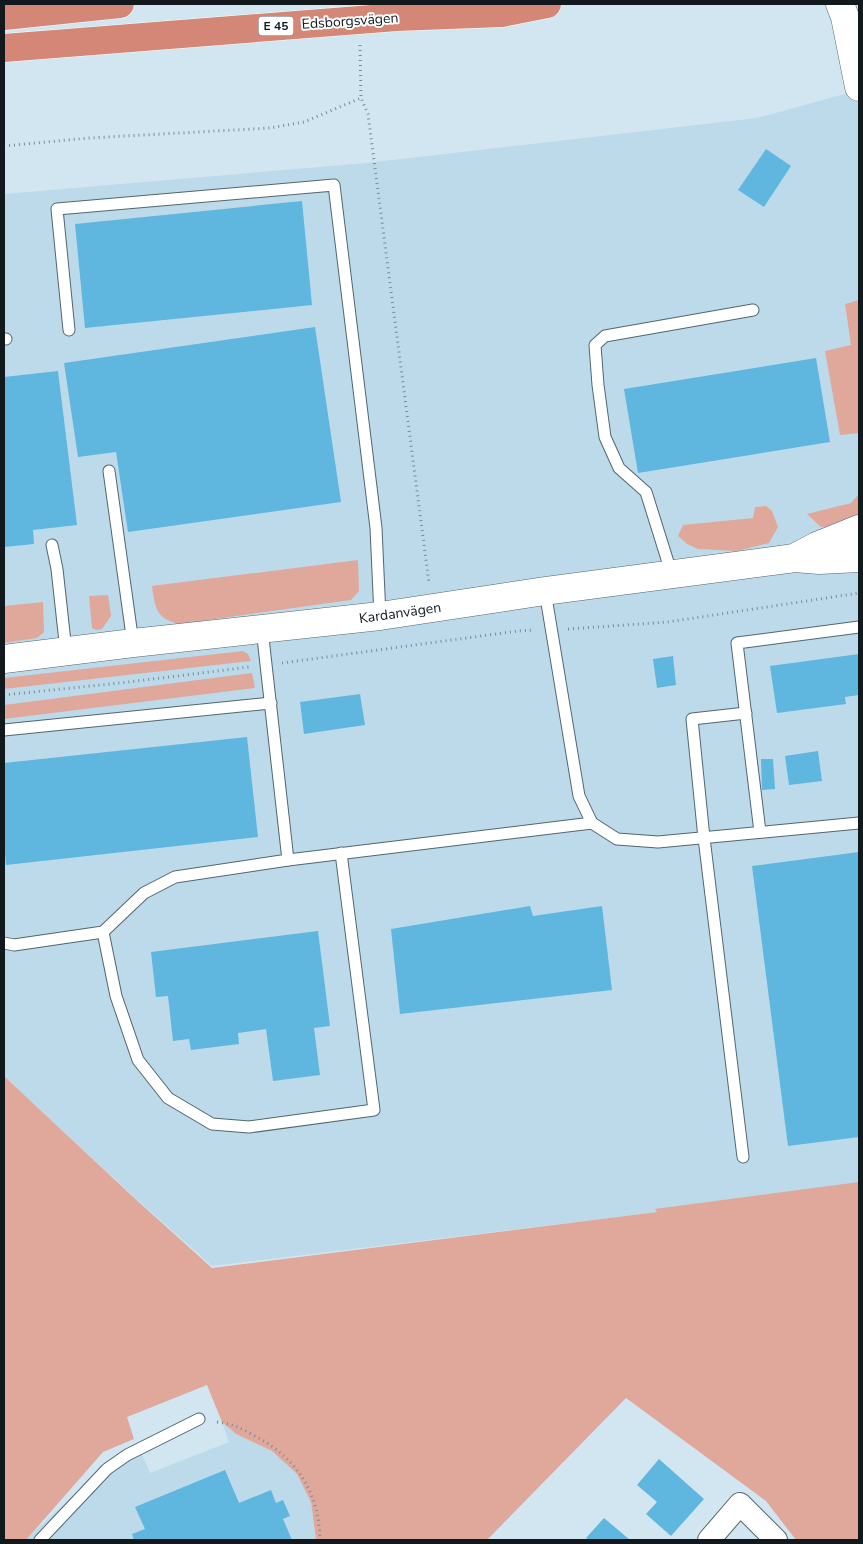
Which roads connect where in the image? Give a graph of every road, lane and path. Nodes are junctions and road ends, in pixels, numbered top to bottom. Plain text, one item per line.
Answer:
1 (120, 4) edge
2 (547, 4) edge
3 (840, 4) edge
4 (4, 16) edge
5 (360, 42) dead end
6 (4, 48) edge
7 (859, 87) edge
8 (361, 98) junction
9 (4, 146) edge
10 (753, 310) dead end
11 (69, 330) dead end
12 (109, 471) dead end
13 (859, 530) edge
14 (52, 545) dead end
15 (795, 558) junction
16 (859, 558) edge
17 (672, 575) junction
18 (545, 591) junction
19 (859, 593) edge
20 (432, 609) junction
21 (380, 616) junction
22 (859, 627) edge
23 (262, 630) junction
24 (552, 630) junction
25 (438, 642) junction
26 (133, 643) junction
27 (66, 651) junction
28 (4, 659) edge
29 (267, 665) junction
30 (4, 695) edge
31 (271, 702) junction
32 (746, 713) junction
33 (4, 730) edge
34 (592, 823) junction
35 (859, 823) edge
36 (760, 832) junction
37 (704, 838) junction
38 (341, 853) junction
39 (288, 860) junction
40 (103, 932) junction
41 (4, 943) edge
42 (743, 1157) dead end
43 (199, 1420) joint
44 (40, 1540) edge
45 (320, 1540) edge
46 (709, 1540) edge
47 (776, 1540) edge

1 - 4 highway
2 - 6 highway, Edsborgsvägen / E 45
3 - 7 street
5 - 8 path
8 - 9 path
8 - 20 path
10 - 17 lane
11 - 21 lane
12 - 26 lane
13 - 15 street, Kardanvägen
14 - 27 lane
15 - 16 street, Kardanvägen
15 - 17 street, Kardanvägen
17 - 18 street, Kardanvägen
18 - 20 street, Kardanvägen
18 - 24 lane
19 - 24 path
20 - 21 street, Kardanvägen
20 - 25 path
21 - 23 street, Kardanvägen
22 - 32 lane
23 - 26 street, Kardanvägen
23 - 29 lane
24 - 25 path
24 - 34 lane
25 - 29 path
26 - 27 street, Kardanvägen
27 - 28 street, Kardanvägen
29 - 30 path
29 - 31 lane
31 - 33 lane
31 - 39 lane
32 - 36 lane
32 - 37 lane
34 - 37 lane
34 - 38 lane
35 - 36 lane
36 - 37 lane
37 - 42 lane
38 - 39 lane
38 - 40 lane
39 - 40 lane
40 - 41 lane
43 - 44 lane
43 - 45 path
46 - 47 street

